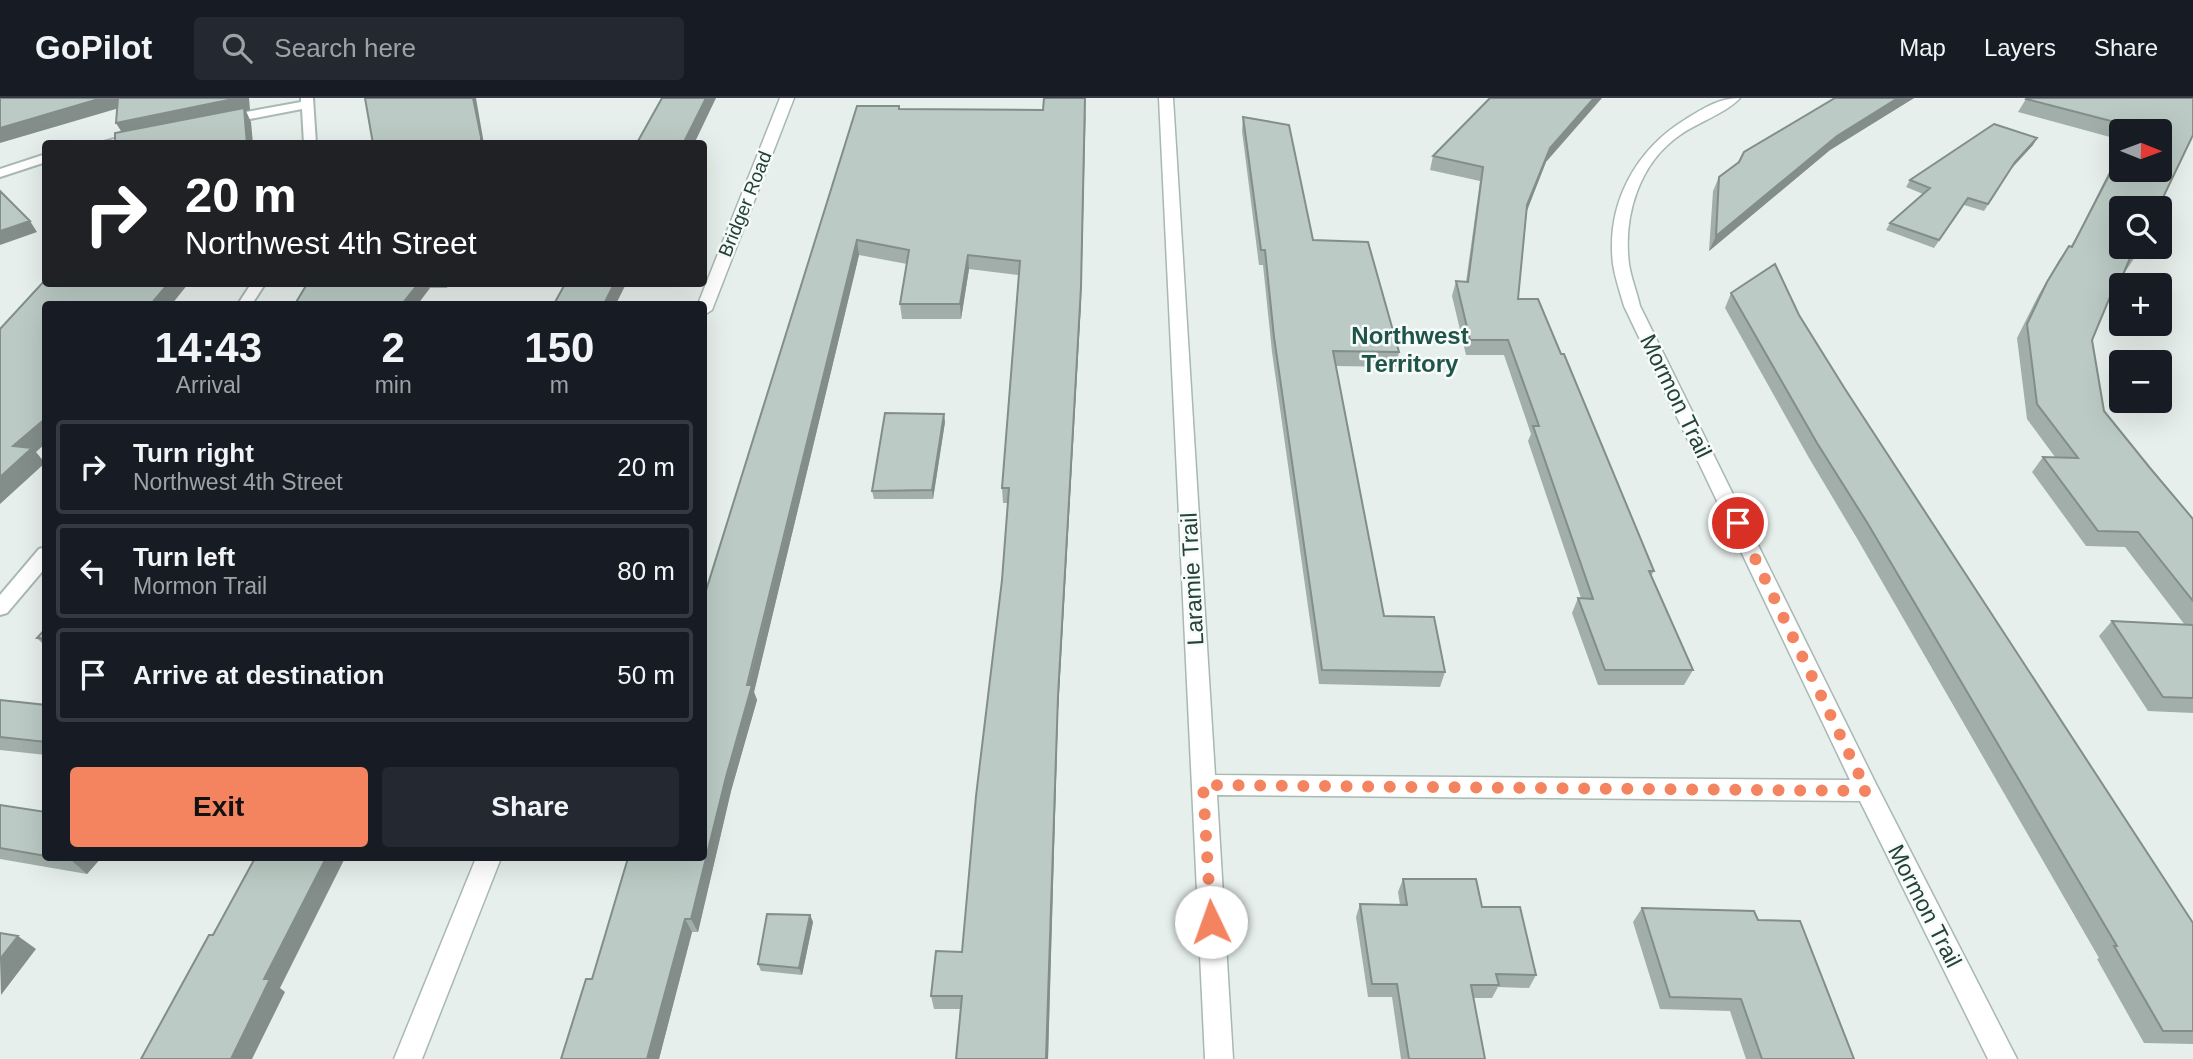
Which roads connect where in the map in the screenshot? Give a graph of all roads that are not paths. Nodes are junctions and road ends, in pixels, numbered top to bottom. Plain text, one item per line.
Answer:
1 (787, 98) edge
2 (1166, 98) edge
3 (1733, 98) edge
4 (308, 101) edge
5 (214, 122) edge
6 (146, 135) edge
7 (122, 140) edge
8 (310, 140) edge
9 (42, 159) edge
10 (0, 173) edge
11 (707, 302) edge
12 (42, 559) edge
13 (0, 608) edge
14 (1203, 785) junction
15 (1867, 791) junction
16 (487, 861) edge
17 (408, 1059) edge
18 (1219, 1059) edge
19 (2003, 1059) edge

1 - 11 street, Bridger Road
2 - 14 street, Laramie Trail
3 - 15 street, Mormon Trail
4 - 5 lane
4 - 8 lane
6 - 7 lane
9 - 10 lane
12 - 13 lane
14 - 15 street
14 - 18 street, Laramie Trail
15 - 19 street, Mormon Trail
16 - 17 street

